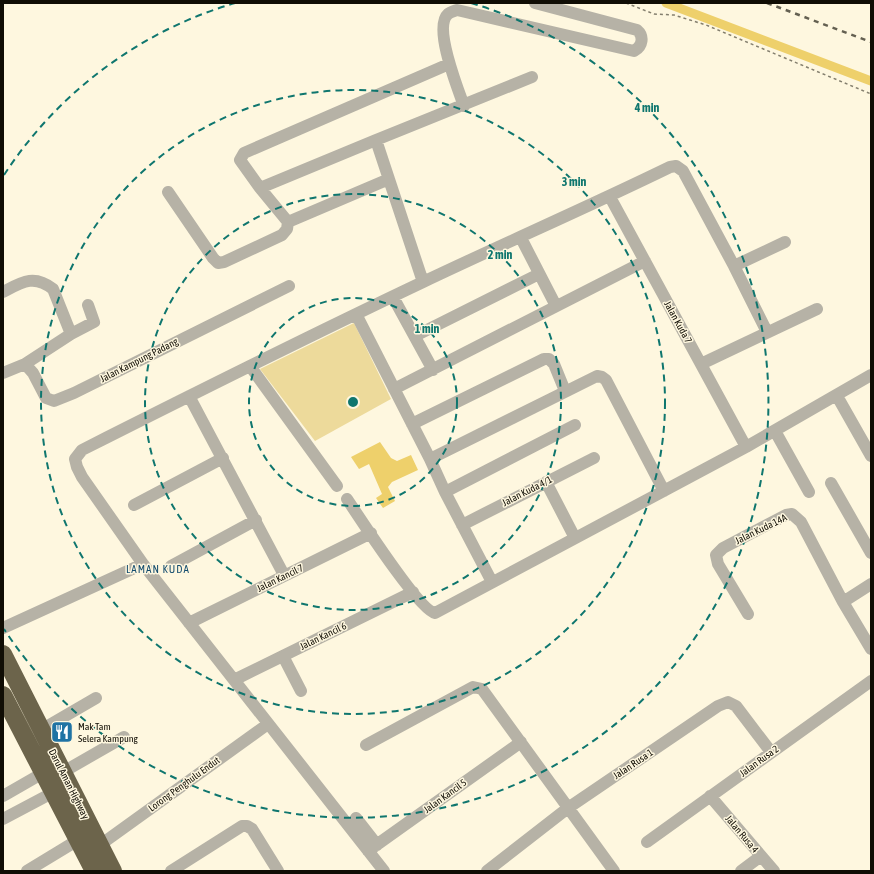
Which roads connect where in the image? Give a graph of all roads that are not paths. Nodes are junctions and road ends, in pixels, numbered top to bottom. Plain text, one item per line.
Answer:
1 (535, 3) edge
2 (461, 6) edge
3 (449, 64) junction
4 (532, 77) dead end
5 (464, 106) junction
6 (376, 140) junction
7 (389, 179) junction
8 (260, 188) junction
9 (168, 192) dead end
10 (610, 197) junction
11 (288, 222) junction
12 (521, 238) junction
13 (785, 242) dead end
14 (645, 261) junction
15 (734, 266) junction
16 (539, 274) junction
17 (423, 282) junction
18 (289, 286) dead end
19 (3, 292) edge
20 (393, 297) junction
21 (88, 305) dead end
22 (556, 306) junction
23 (817, 309) dead end
24 (356, 314) junction
25 (767, 332) junction
26 (71, 334) junction
27 (415, 336) junction
28 (25, 364) junction
29 (701, 364) junction
30 (250, 366) junction
31 (433, 370) junction
32 (3, 373) edge
33 (871, 375) edge
34 (394, 389) junction
35 (565, 391) junction
36 (190, 396) junction
37 (837, 396) junction
38 (412, 424) junction
39 (575, 425) dead end
40 (775, 431) junction
41 (746, 447) junction
42 (871, 456) edge
43 (222, 458) junction
44 (594, 458) dead end
45 (430, 459) junction
46 (546, 482) junction
47 (831, 483) dead end
48 (337, 486) dead end
49 (444, 492) junction
50 (664, 492) junction
51 (809, 492) dead end
52 (346, 499) dead end
53 (134, 505) dead end
54 (256, 520) junction
55 (462, 525) junction
56 (371, 533) junction
57 (575, 538) junction
58 (871, 552) edge
59 (143, 564) junction
60 (170, 566) dead end
61 (284, 575) junction
62 (492, 582) junction
63 (871, 584) edge
64 (412, 592) junction
65 (843, 602) junction
66 (748, 614) dead end
67 (189, 623) junction
68 (3, 628) edge
69 (871, 649) edge
70 (3, 654) edge
71 (283, 656) junction
72 (234, 680) junction
73 (871, 681) edge
74 (301, 691) dead end
75 (3, 695) edge
76 (96, 698) dead end
77 (268, 724) junction
78 (41, 730) junction
79 (124, 737) dead end
80 (521, 742) junction
81 (366, 745) dead end
82 (771, 752) junction
83 (63, 772) junction
84 (44, 773) junction
85 (54, 792) junction
86 (3, 796) edge
87 (710, 796) junction
88 (568, 808) junction
89 (356, 818) dead end
90 (3, 819) edge
91 (78, 840) junction
92 (647, 842) dead end
93 (100, 845) junction
94 (373, 848) junction
95 (761, 856) junction
96 (609, 869) edge
97 (27, 871) edge
98 (94, 871) edge
99 (113, 871) edge
100 (171, 871) edge
101 (278, 871) edge
102 (384, 871) edge
103 (487, 871) edge
104 (741, 871) edge
105 (774, 871) edge

1 - 2 street
2 - 3 street
3 - 5 street
3 - 8 street
4 - 5 street
5 - 6 street
6 - 7 street
6 - 8 street
7 - 11 street
7 - 17 street
8 - 11 street
9 - 11 street
10 - 12 street
10 - 14 street, Jalan Kuda 7
10 - 15 street
12 - 16 street
12 - 17 street
13 - 15 street
14 - 22 street
14 - 29 street, Jalan Kuda 7
15 - 25 street
16 - 22 street
16 - 27 street
17 - 20 street
18 - 28 street, Jalan Kampung Padang
19 - 26 street
20 - 24 street
20 - 27 street
21 - 26 street
22 - 31 street
23 - 25 street
24 - 30 street
24 - 34 street
25 - 29 street
26 - 28 street
27 - 31 street
28 - 32 street
29 - 41 street, Jalan Kuda 7
30 - 36 street
30 - 48 street
31 - 34 street
33 - 37 street
34 - 38 street
35 - 38 street
35 - 45 street
35 - 50 street
36 - 43 street
36 - 59 street
37 - 40 street
37 - 42 street
38 - 45 street
39 - 49 street
40 - 41 street
40 - 51 street
41 - 50 street
43 - 53 street
43 - 54 street
44 - 46 street, Jalan Kuda 4/1
45 - 49 street
46 - 55 street, Jalan Kuda 4/1
46 - 57 street
47 - 58 street
49 - 55 street
50 - 57 street
52 - 56 street
54 - 60 street
54 - 61 street
55 - 62 street
56 - 61 street, Jalan Kancil 7
56 - 64 street
57 - 62 street
59 - 67 street
59 - 68 street
61 - 67 street, Jalan Kancil 7
62 - 64 street
63 - 65 street
64 - 71 street, Jalan Kancil 6
65 - 66 street, Jalan Kuda 14A
65 - 69 street, Jalan Kuda 14A
67 - 72 street
70 - 78 highway, Darul Aman Highway
71 - 72 street, Jalan Kancil 6
71 - 74 street
72 - 77 street
73 - 82 street, Jalan Rusa 2
75 - 84 highway, Darul Aman Highway
76 - 78 street
77 - 93 street, Lorong Penghulu Endut
77 - 94 street
78 - 83 highway, Darul Aman Highway
79 - 83 street
80 - 81 street
80 - 88 street
80 - 94 street, Jalan Kancil 5
82 - 87 street, Jalan Rusa 2
82 - 88 street, Jalan Rusa 1
83 - 93 highway, Darul Aman Highway
84 - 85 highway, Darul Aman Highway
84 - 86 street
85 - 90 street
85 - 91 highway, Darul Aman Highway
87 - 92 street, Jalan Rusa 2
87 - 95 street, Jalan Rusa 4
88 - 96 street
88 - 103 street, Jalan Rusa 1
89 - 94 street
91 - 97 street
91 - 98 highway, Darul Aman Highway
93 - 99 highway, Darul Aman Highway
94 - 102 street
95 - 104 street
95 - 105 street, Jalan Rusa 4
100 - 101 street

